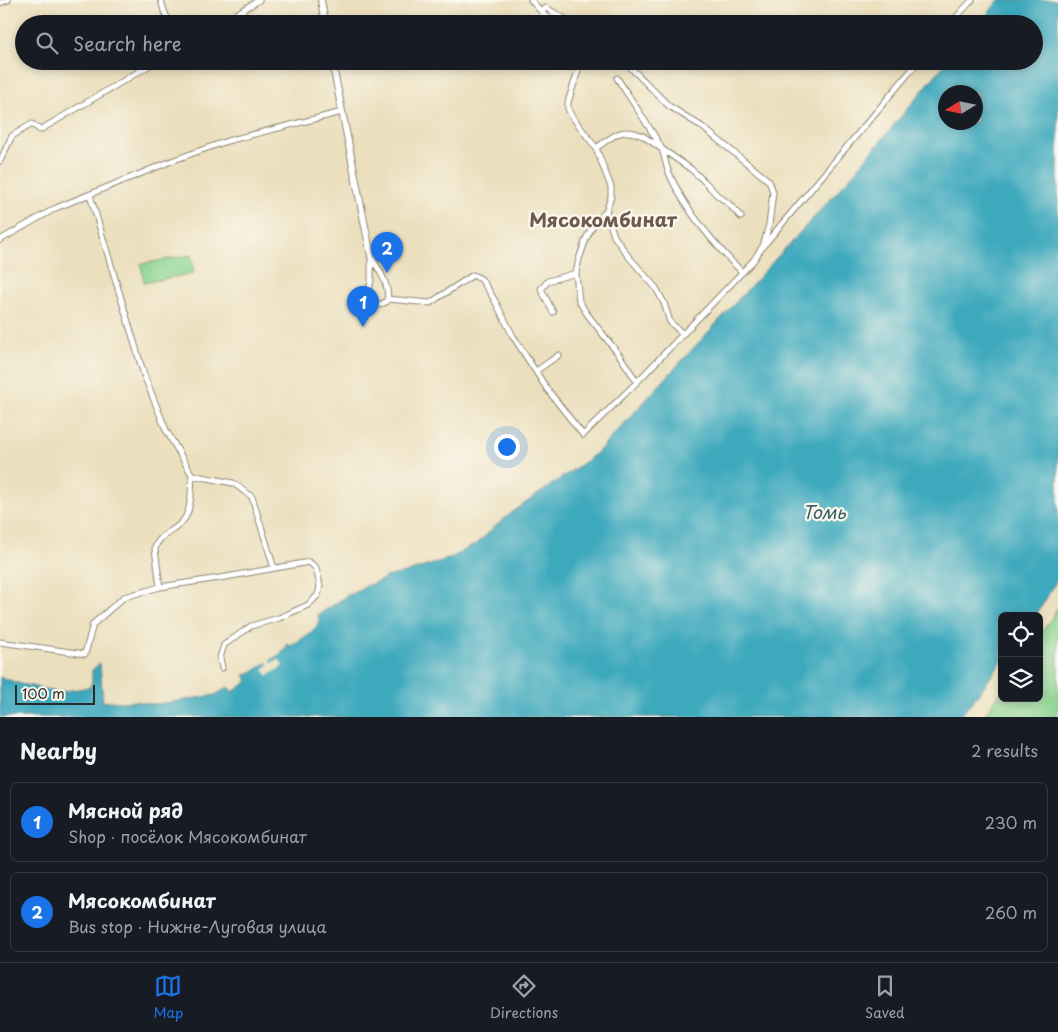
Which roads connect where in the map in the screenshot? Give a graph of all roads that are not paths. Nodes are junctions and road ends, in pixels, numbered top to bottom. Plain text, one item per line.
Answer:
1 (8, 0) edge
2 (161, 0) edge
3 (259, 0) edge
4 (321, 0) edge
5 (531, 0) edge
6 (972, 0) edge
7 (0, 3) edge
8 (542, 11) junction
9 (166, 15) edge
10 (235, 15) edge
11 (324, 15) edge
12 (545, 15) edge
13 (558, 15) edge
14 (958, 15) edge
15 (142, 70) edge
16 (334, 70) edge
17 (578, 70) edge
18 (633, 70) edge
19 (911, 70) edge
20 (617, 78) dead end
21 (342, 112) junction
22 (596, 148) junction
23 (662, 149) junction
24 (0, 161) edge
25 (90, 195) junction
26 (606, 211) junction
27 (741, 217) dead end
28 (0, 240) edge
29 (764, 246) junction
30 (371, 256) junction
31 (742, 272) junction
32 (576, 273) junction
33 (388, 299) junction
34 (553, 312) dead end
35 (683, 334) junction
36 (559, 356) dead end
37 (536, 371) junction
38 (637, 382) junction
39 (192, 475) junction
40 (274, 568) junction
41 (160, 587) junction
42 (0, 642) edge
43 (222, 668) dead end

1 - 7 street
2 - 9 street
3 - 10 street
4 - 11 street
5 - 8 street
6 - 14 street
8 - 12 street
8 - 13 street
15 - 24 street
16 - 21 street
17 - 22 street
18 - 29 street
19 - 29 street
20 - 23 street
21 - 25 street
21 - 30 street
22 - 23 street
22 - 26 street
23 - 27 street
23 - 31 street
25 - 28 street
25 - 39 street
26 - 32 street
26 - 35 street
29 - 31 street
30 - 33 street
30 - 33 street
31 - 35 street
32 - 34 street
32 - 38 street
33 - 37 street
35 - 38 street
36 - 37 street
37 - 38 street
39 - 40 street
39 - 41 street
40 - 41 street
40 - 43 street
41 - 42 street

